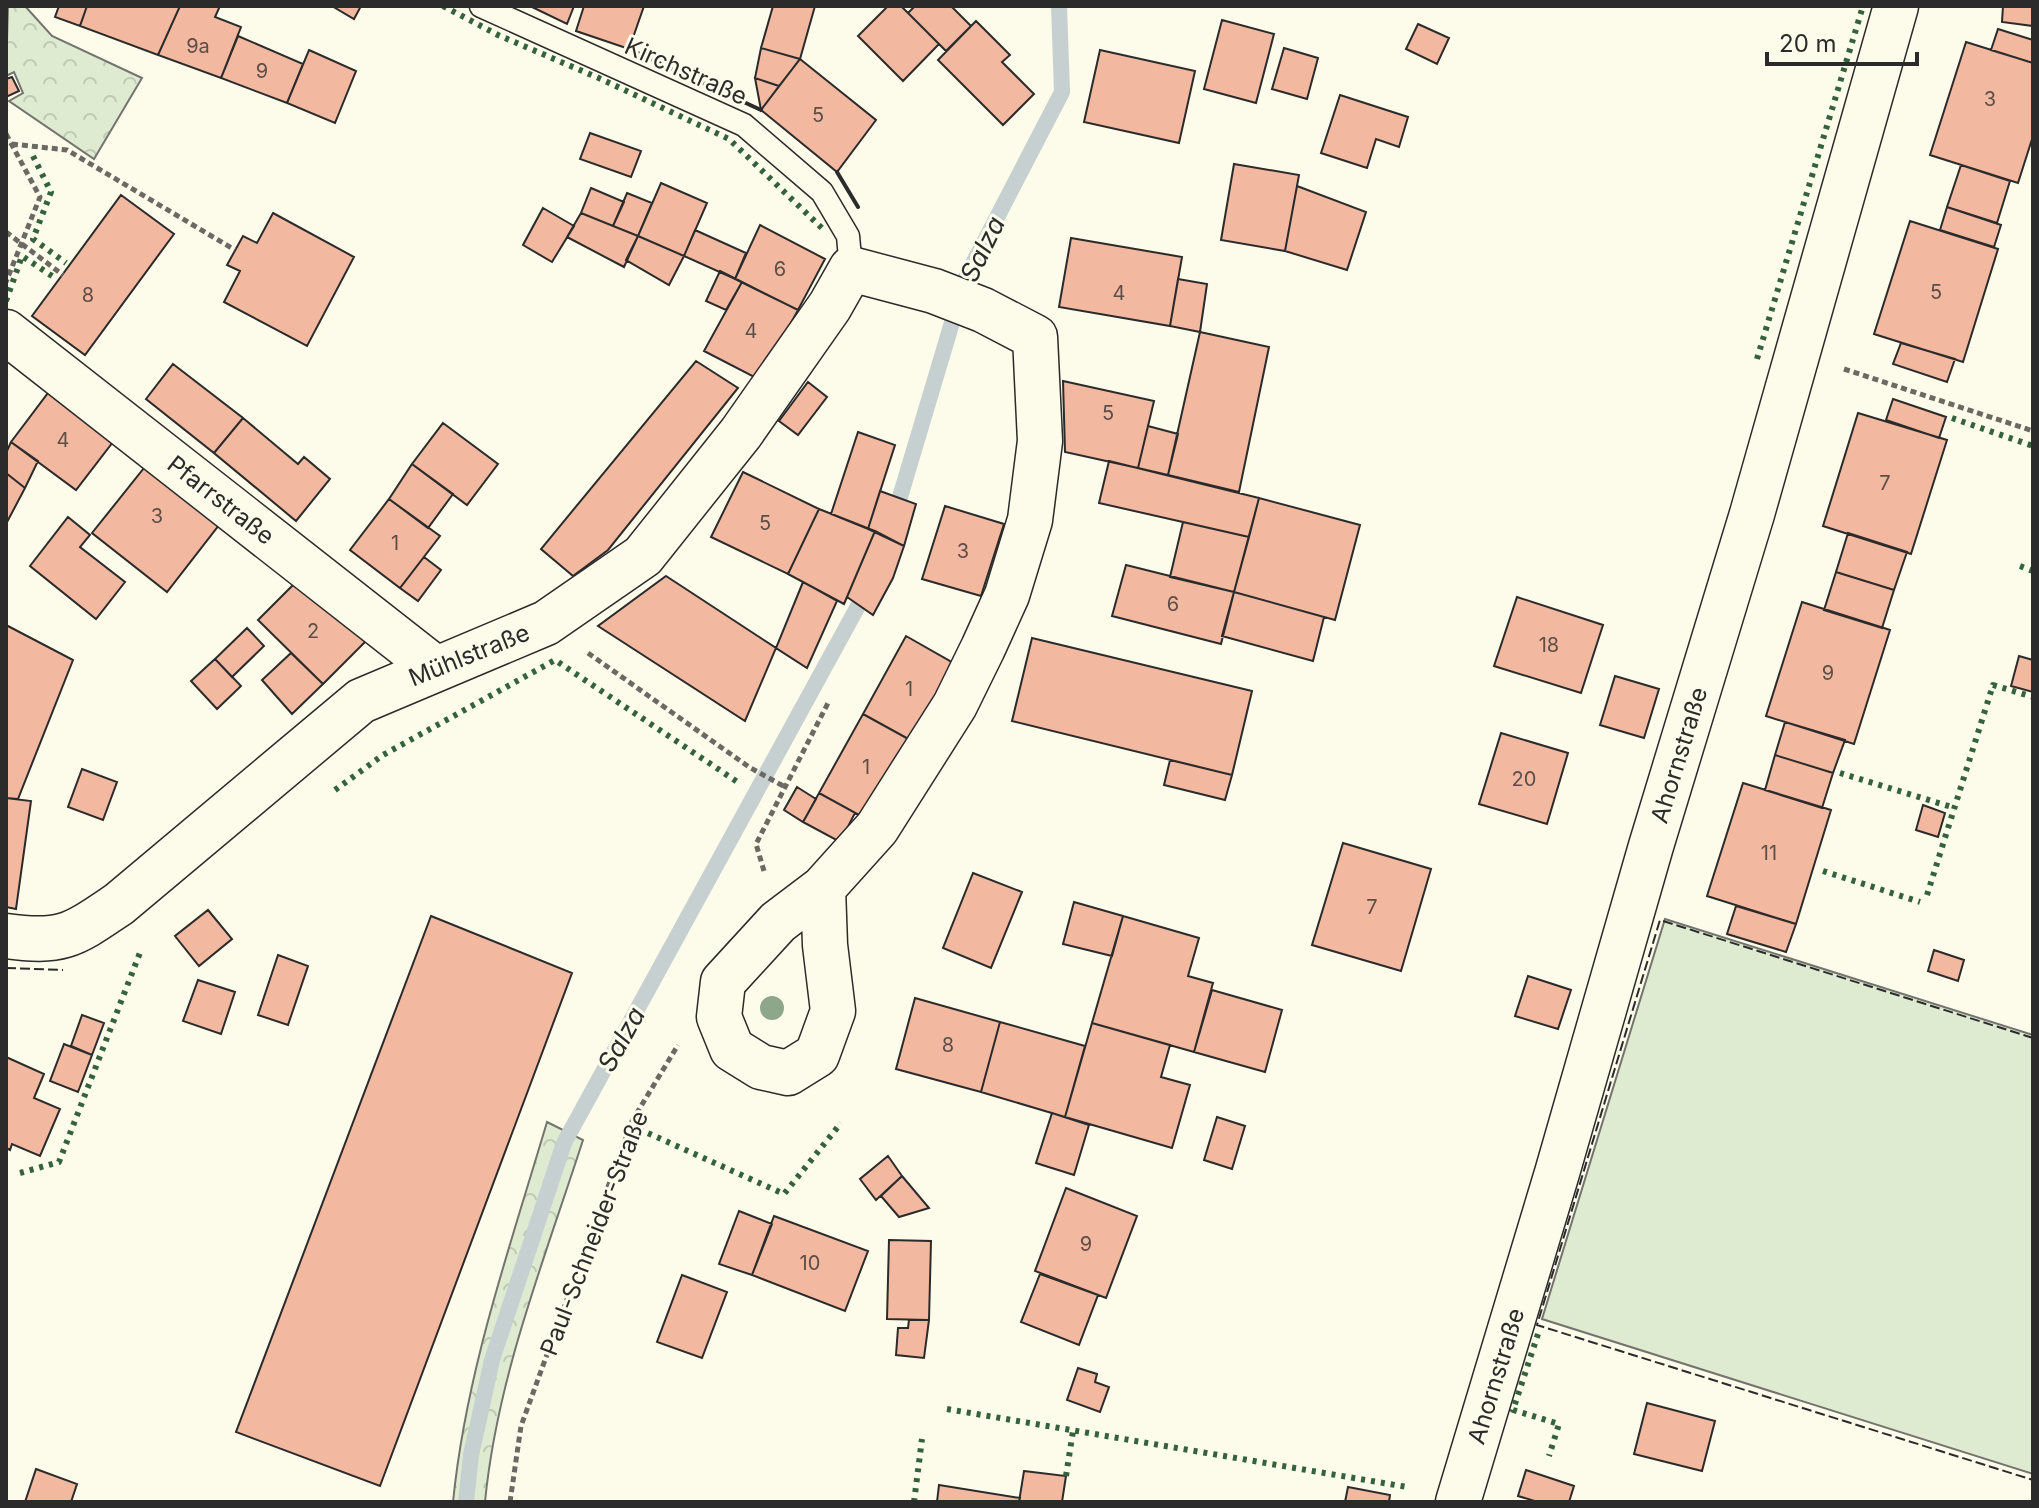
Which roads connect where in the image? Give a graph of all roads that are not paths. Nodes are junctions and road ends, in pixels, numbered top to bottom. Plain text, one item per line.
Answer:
1 (481, 6) edge
2 (1896, 6) edge
3 (851, 269) junction
4 (6, 332) edge
5 (435, 668) junction
6 (823, 888) junction
7 (6, 936) edge
8 (1458, 1502) edge

1 - 3 lane, Kirchstraße
2 - 8 street, Ahornstraße
3 - 5 street, Mühlstraße
3 - 6 street
4 - 5 street, Pfarrstraße
5 - 7 street, Mühlstraße
6 - 6 street

